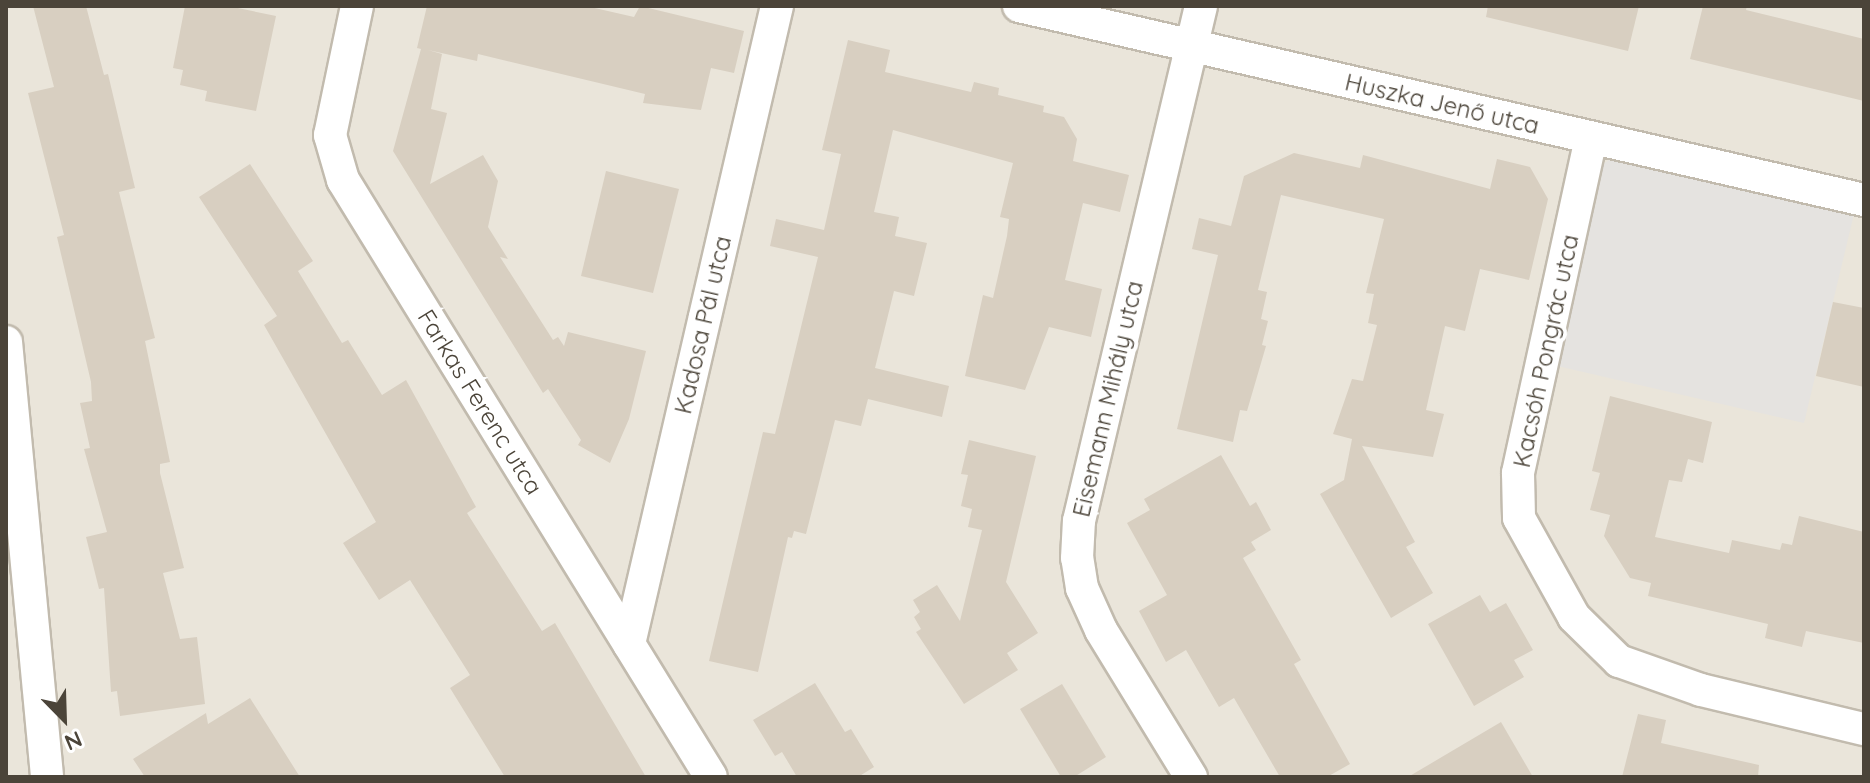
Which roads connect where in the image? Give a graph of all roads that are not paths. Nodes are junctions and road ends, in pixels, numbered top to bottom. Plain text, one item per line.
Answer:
1 (357, 6) edge
2 (777, 6) edge
3 (1019, 6) edge
4 (1201, 6) edge
5 (1192, 46) junction
6 (1591, 138) junction
7 (1864, 200) edge
8 (6, 342) edge
9 (629, 644) junction
10 (1864, 729) edge
11 (47, 777) edge
12 (711, 777) edge
13 (1191, 777) edge

1 - 9 street, Farkas Ferenc utca
2 - 9 street, Kadosa Pál utca
3 - 5 street, Huszka Jenő utca
4 - 5 street, Eisemann Mihály utca
5 - 6 street, Huszka Jenő utca
5 - 13 street, Eisemann Mihály utca
6 - 7 street, Huszka Jenő utca
6 - 10 street, Kacsóh Pongrác utca
8 - 11 street
9 - 12 street, Farkas Ferenc utca

